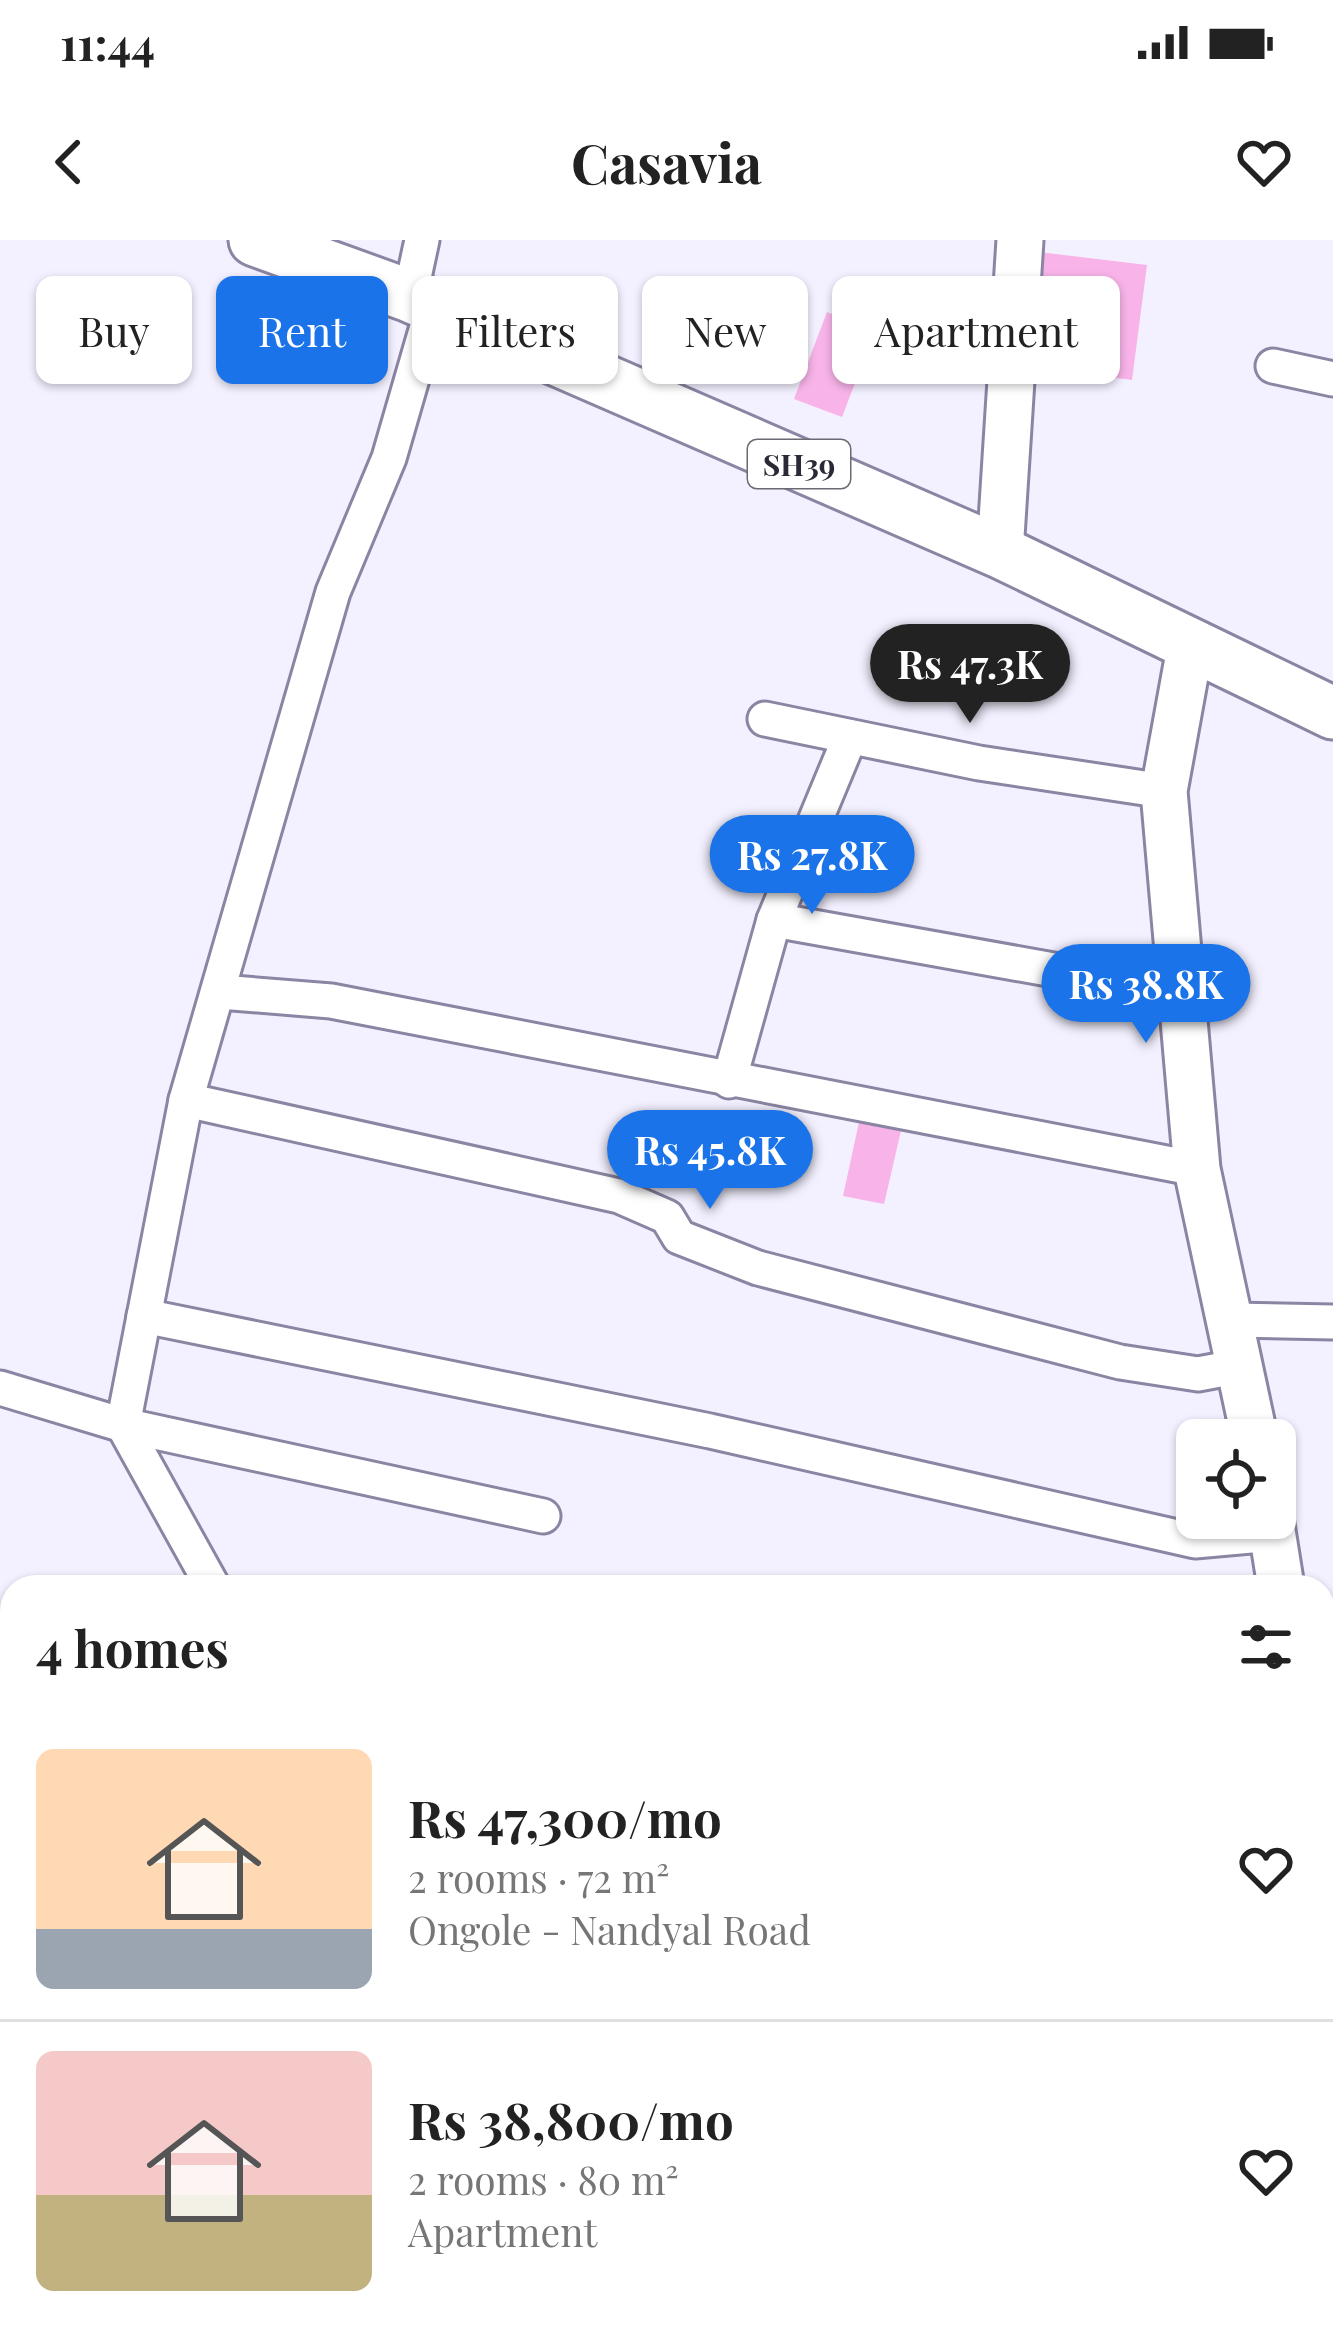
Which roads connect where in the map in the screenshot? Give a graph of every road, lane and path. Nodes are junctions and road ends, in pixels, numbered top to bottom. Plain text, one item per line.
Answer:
1 (255, 240) edge
2 (422, 240) edge
3 (1021, 240) edge
4 (421, 276) edge
5 (412, 298) edge
6 (412, 344) edge
7 (1274, 366) dead end
8 (1333, 379) edge
9 (612, 384) edge
10 (1000, 552) junction
11 (1190, 648) junction
12 (1333, 713) edge
13 (765, 719) dead end
14 (850, 737) junction
15 (1164, 791) junction
16 (774, 920) junction
17 (220, 992) junction
18 (1182, 993) junction
19 (729, 1081) junction
20 (186, 1100) junction
21 (1197, 1169) junction
22 (144, 1316) junction
23 (1232, 1320) junction
24 (1333, 1322) edge
25 (1241, 1366) junction
26 (0, 1388) edge
27 (1251, 1419) edge
28 (123, 1425) junction
29 (543, 1516) dead end
30 (1176, 1537) edge
31 (1273, 1539) edge
32 (206, 1575) edge
33 (1279, 1575) edge

1 - 5 main road, SH39
2 - 4 street
3 - 10 main road
6 - 17 street
7 - 8 street
9 - 10 main road, SH39
10 - 11 main road, SH39
11 - 12 main road, SH39
11 - 15 main road
13 - 14 street
14 - 15 street
14 - 16 street
15 - 18 main road
16 - 18 street
16 - 19 street
17 - 19 street
17 - 20 street
18 - 21 main road
19 - 21 street
20 - 22 street
20 - 25 street
21 - 23 main road
22 - 28 street
22 - 30 street
23 - 24 street
23 - 25 main road
25 - 27 main road
26 - 28 street
28 - 29 street
28 - 32 street
31 - 33 main road

